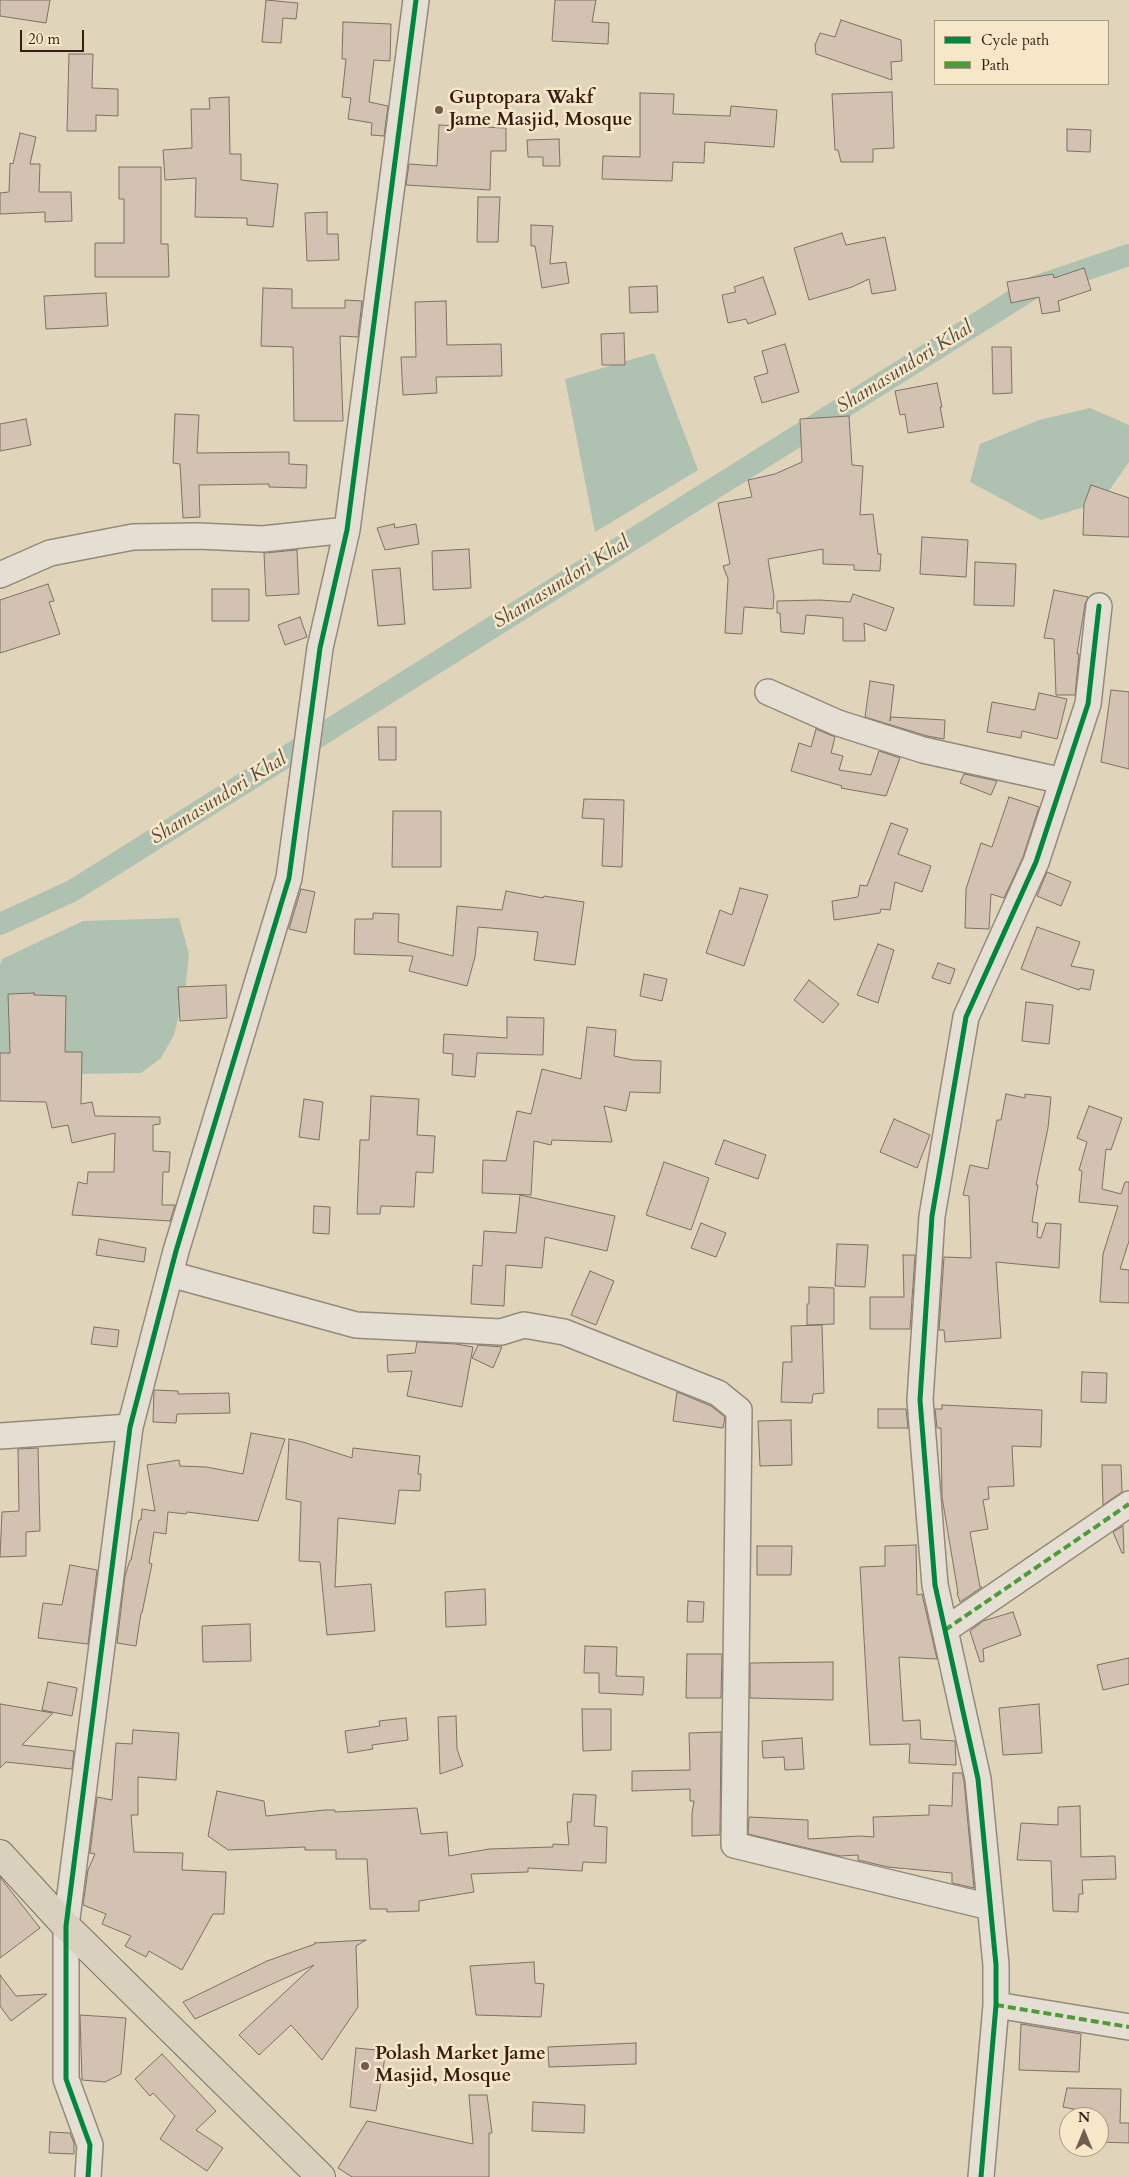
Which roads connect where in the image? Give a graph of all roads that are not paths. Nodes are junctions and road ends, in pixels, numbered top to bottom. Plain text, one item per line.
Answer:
1 (416, 0) edge
2 (347, 530) junction
3 (0, 575) edge
4 (1099, 606) dead end
5 (768, 692) dead end
6 (1063, 781) junction
7 (170, 1274) junction
8 (130, 1427) junction
9 (0, 1436) edge
10 (1129, 1504) edge
11 (945, 1630) junction
12 (0, 1854) edge
13 (990, 1907) junction
14 (66, 1926) junction
15 (996, 2005) junction
16 (1129, 2027) edge
17 (88, 2177) edge
18 (321, 2177) edge
19 (981, 2177) edge

1 - 2 street
2 - 3 street
2 - 7 street
4 - 6 street
5 - 6 street
6 - 11 street
7 - 8 street
7 - 13 street
8 - 9 street
8 - 14 street
10 - 11 street
11 - 13 street
12 - 14 main road
13 - 15 street
14 - 17 street
14 - 18 main road
15 - 16 street
15 - 19 street

